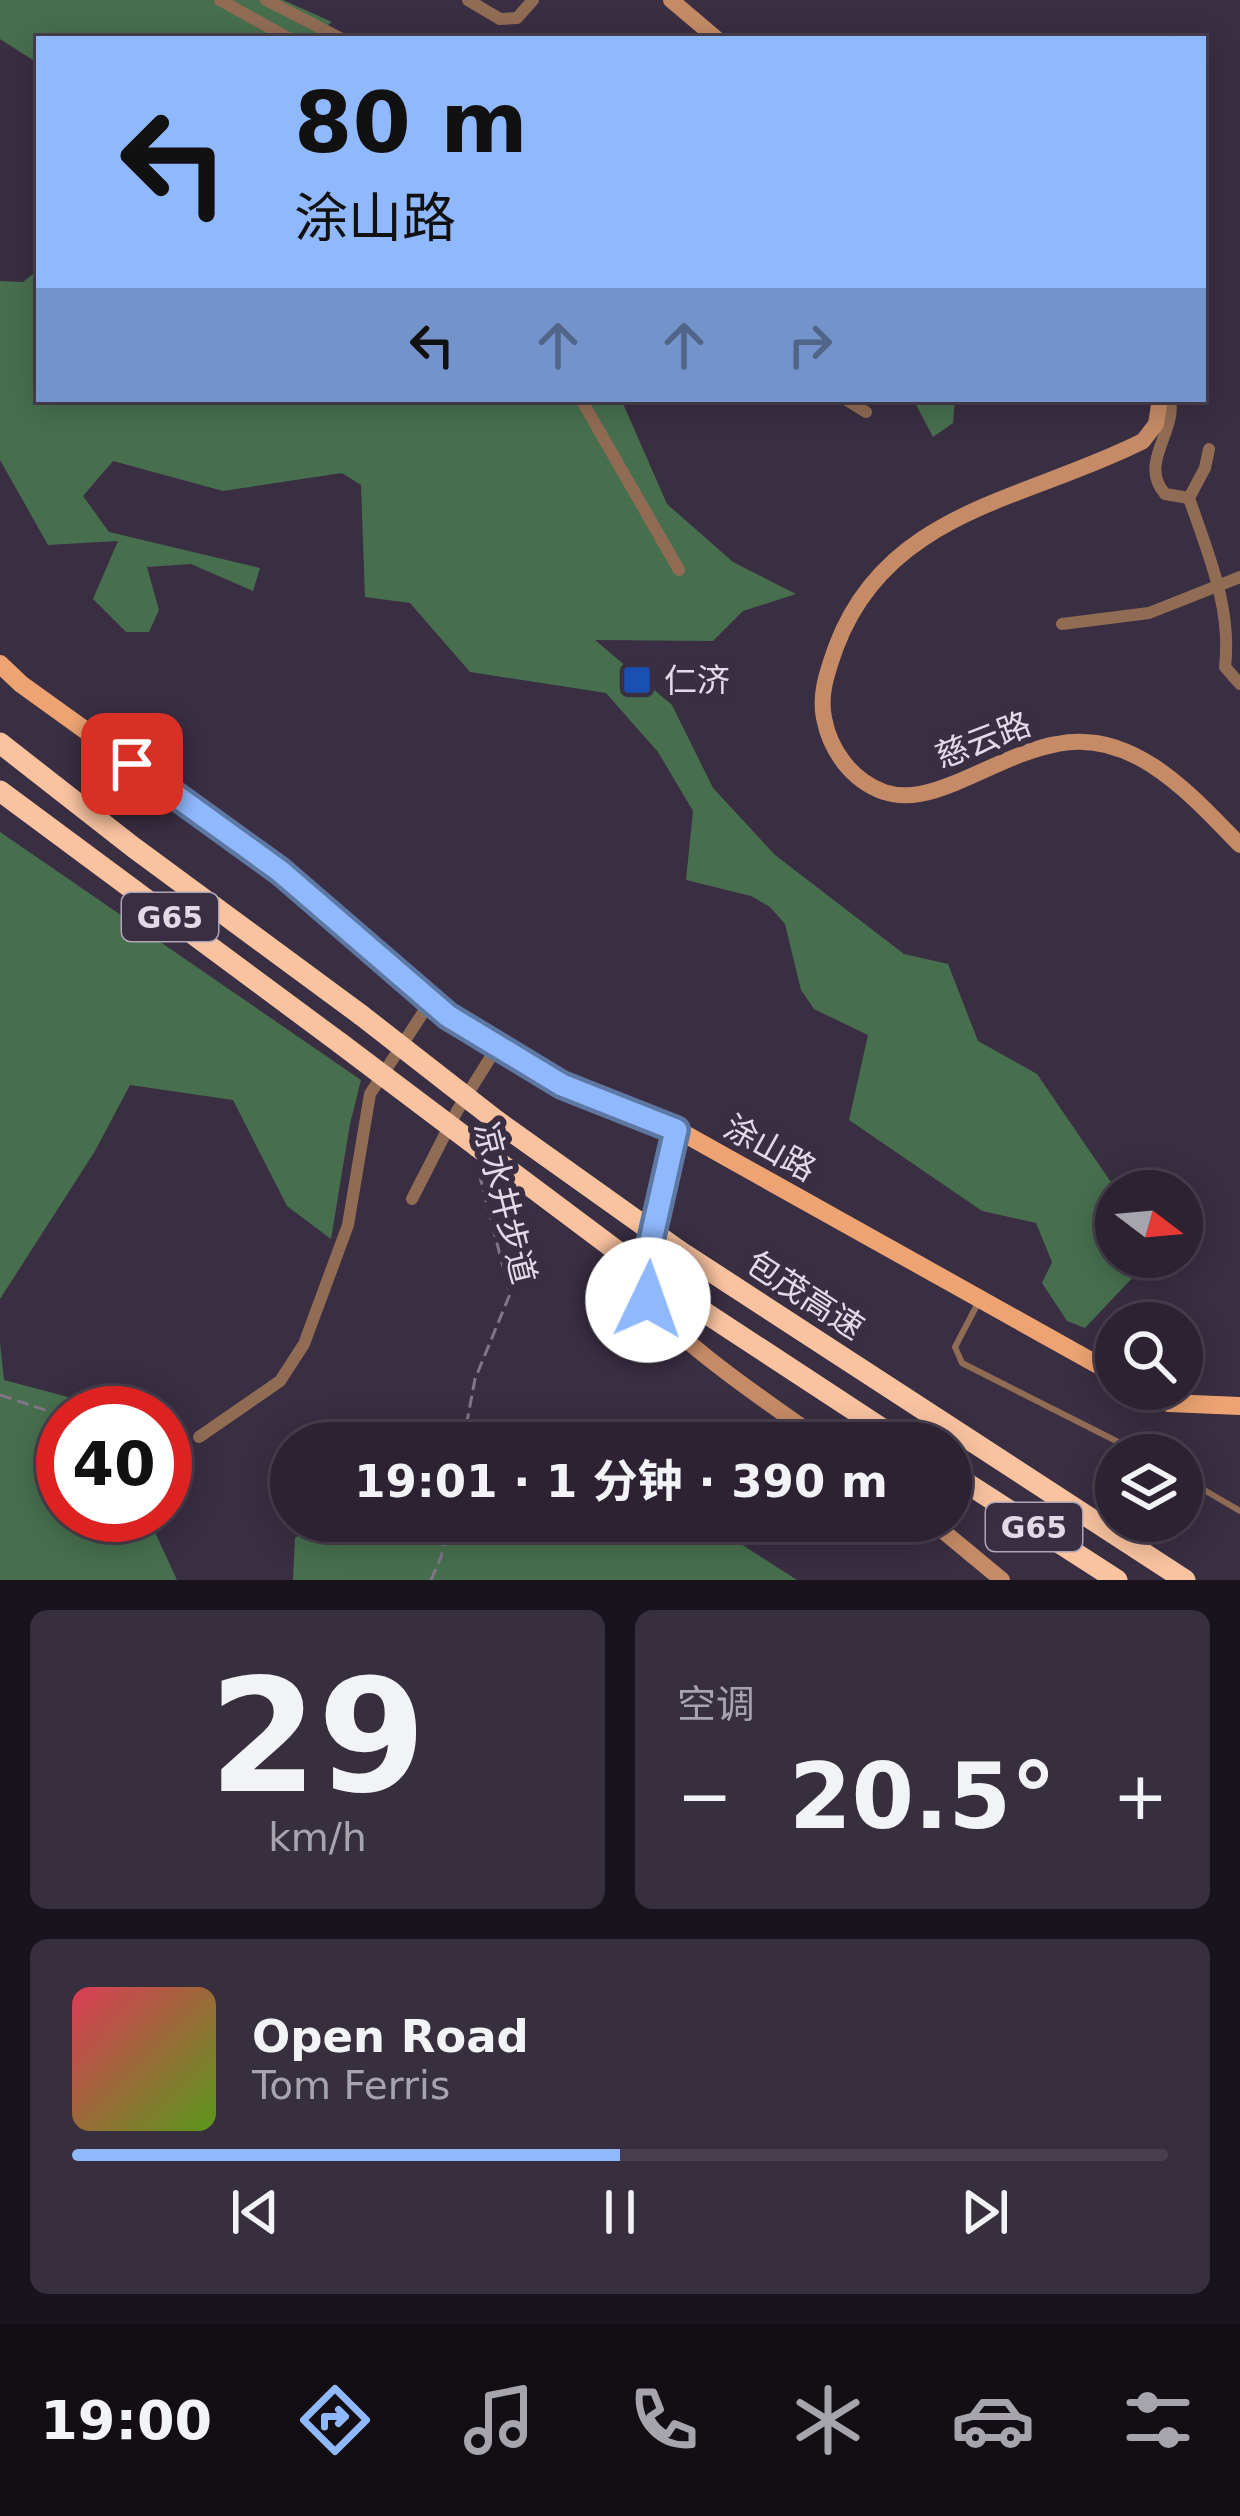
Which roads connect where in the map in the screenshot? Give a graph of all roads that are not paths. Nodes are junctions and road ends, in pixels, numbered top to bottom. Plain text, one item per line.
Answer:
1 (220, 0) edge
2 (266, 0) edge
3 (467, 0) edge
4 (532, 0) edge
5 (671, 0) edge
6 (285, 36) edge
7 (336, 36) edge
8 (714, 36) edge
9 (583, 402) edge
10 (849, 402) edge
11 (1160, 402) edge
12 (1170, 402) edge
13 (866, 412) dead end
14 (1208, 449) dead end
15 (1190, 498) junction
16 (680, 570) dead end
17 (1240, 577) edge
18 (1220, 586) junction
19 (1062, 625) dead end
20 (0, 664) edge
21 (1240, 684) edge
22 (0, 739) edge
23 (0, 792) edge
24 (1240, 845) edge
25 (430, 1002) junction
26 (497, 1047) junction
27 (676, 1130) junction
28 (412, 1199) dead end
29 (980, 1300) junction
30 (1095, 1363) edge
31 (1203, 1404) edge
32 (1240, 1406) edge
33 (797, 1422) edge
34 (872, 1422) edge
35 (1102, 1434) edge
36 (199, 1437) road end
37 (972, 1487) edge
38 (1203, 1489) edge
39 (1240, 1511) edge
40 (956, 1542) edge
41 (1002, 1580) edge
42 (1117, 1580) edge
43 (1185, 1580) edge

1 - 6 street
2 - 7 street
3 - 4 street
5 - 8 street
9 - 16 street
10 - 13 street
11 - 24 street, 慈云路
12 - 15 street
14 - 15 street
15 - 18 street
17 - 18 street
18 - 19 street
18 - 21 street
20 - 25 main road, 涂山路
22 - 43 highway, 包茂高速 / G65, bridge
23 - 34 highway, G65, bridge
25 - 26 main road, 涂山路
25 - 36 street
26 - 27 main road, 涂山路
26 - 28 street
27 - 29 main road, 涂山路
27 - 33 street
29 - 30 main road, 涂山路
29 - 35 lane
31 - 32 main road
37 - 42 highway, G65
38 - 39 lane
40 - 41 street

